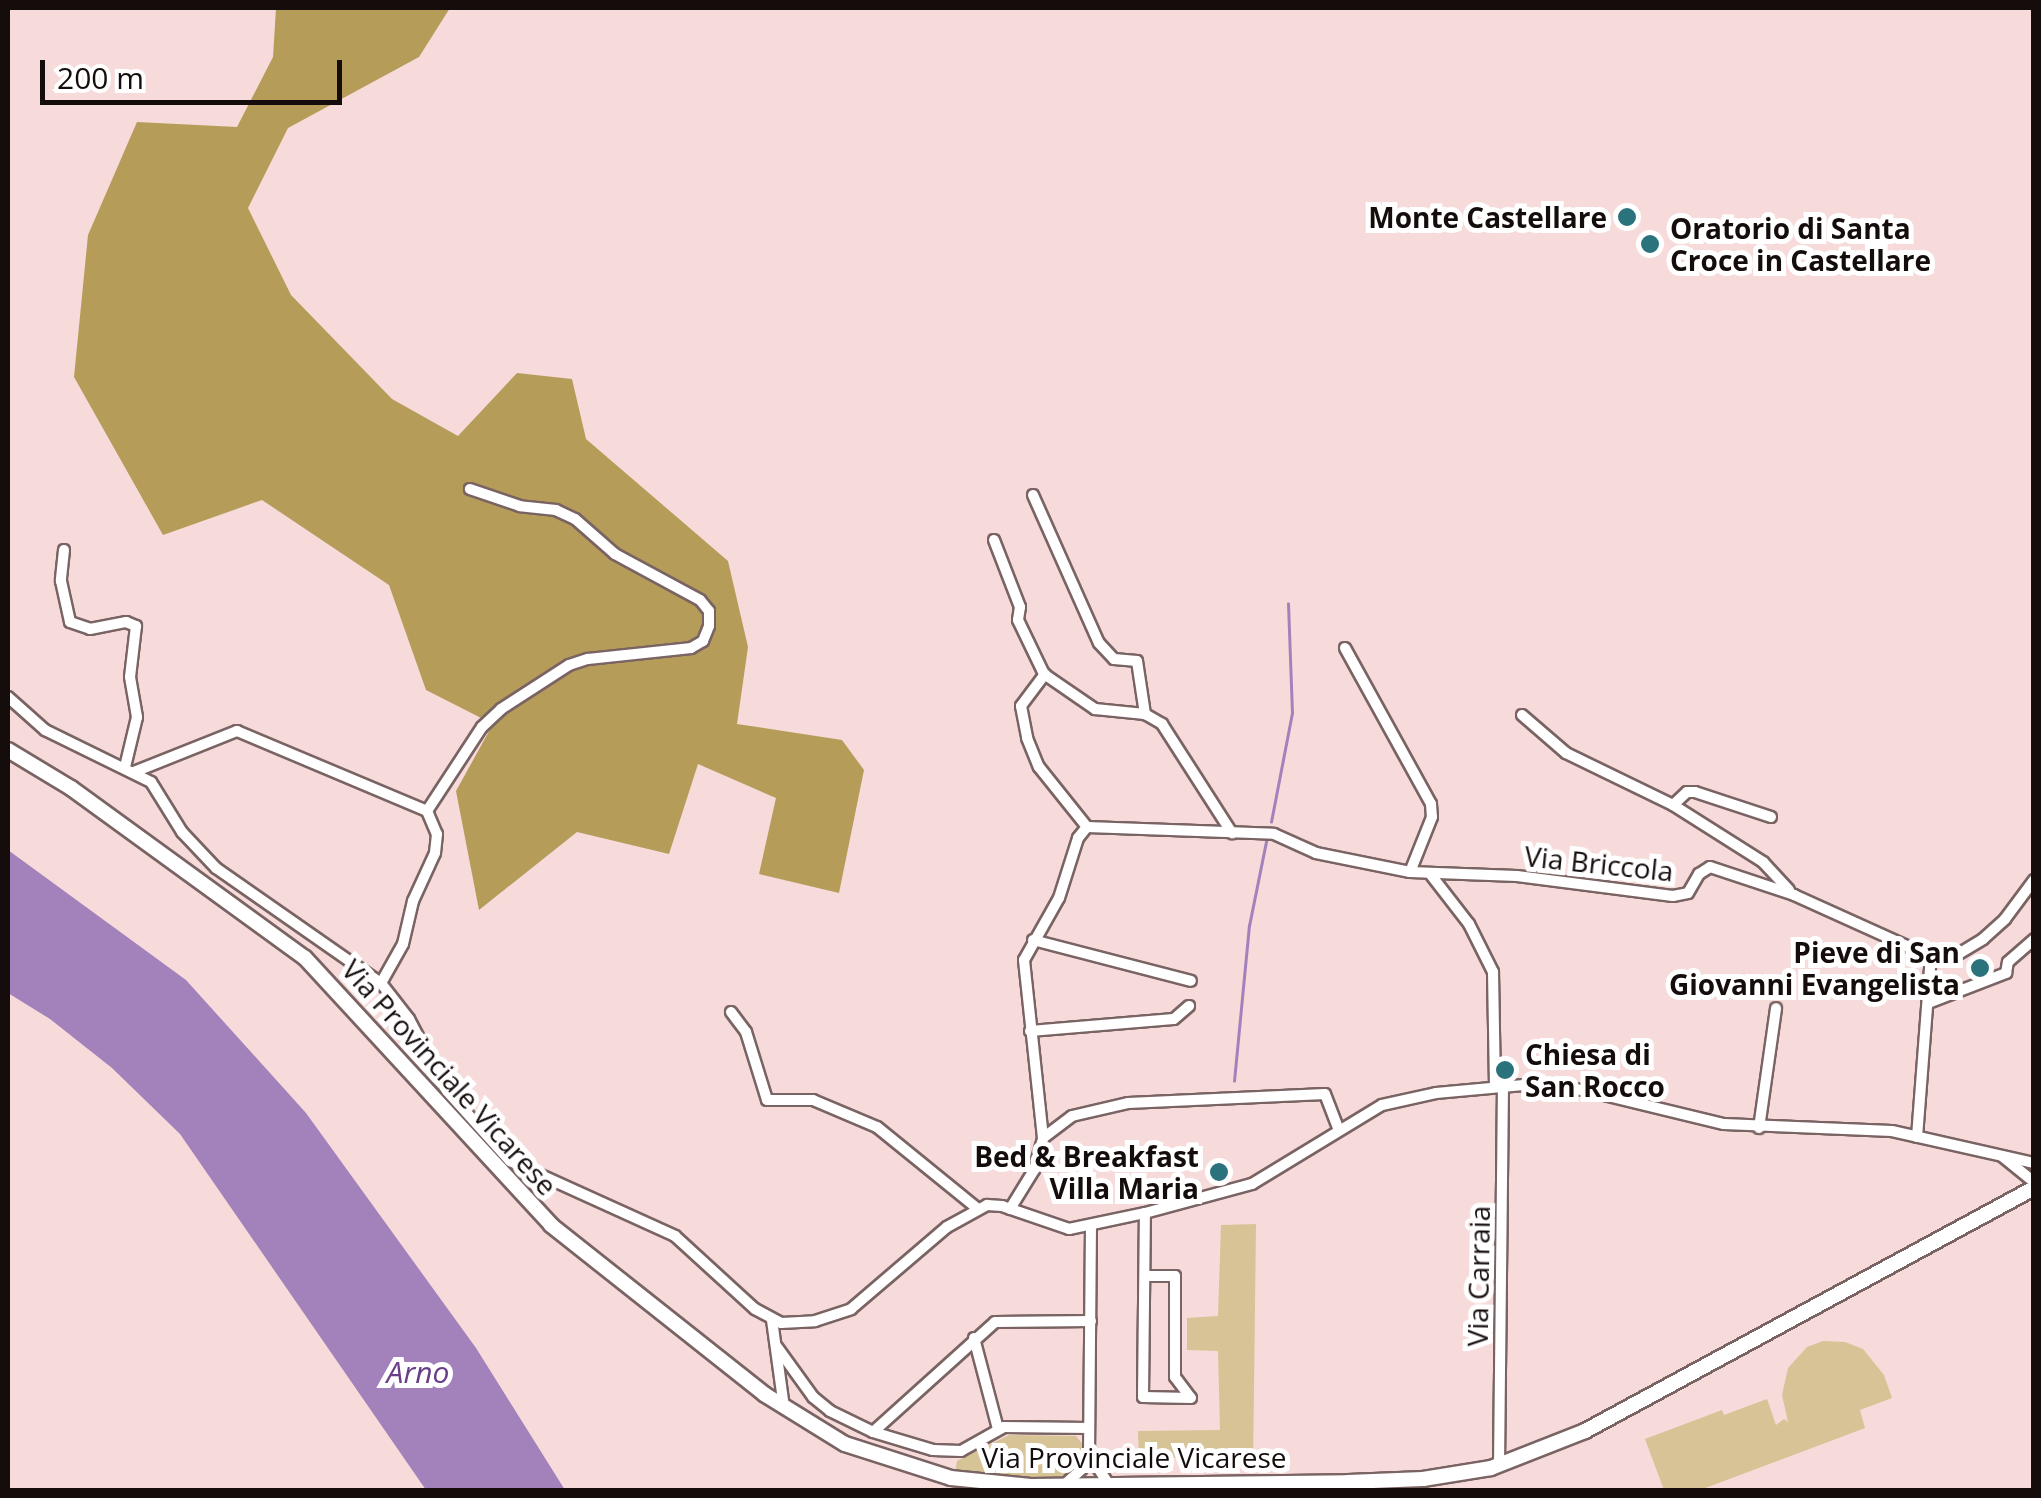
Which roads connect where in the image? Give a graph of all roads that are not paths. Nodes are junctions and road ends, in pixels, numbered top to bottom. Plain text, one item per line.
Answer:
1 (470, 489) dead end
2 (1034, 495) dead end
3 (994, 540) dead end
4 (64, 550) dead end
5 (1345, 648) dead end
6 (1045, 674) junction
7 (8, 696) edge
8 (1145, 714) junction
9 (1522, 715) dead end
10 (8, 750) edge
11 (129, 770) junction
12 (1673, 805) junction
13 (427, 811) junction
14 (1772, 816) dead end
15 (1087, 827) junction
16 (1232, 833) junction
17 (1410, 872) junction
18 (1431, 875) junction
19 (2034, 880) edge
20 (1794, 895) junction
21 (2034, 939) edge
22 (1033, 940) junction
23 (1931, 957) junction
24 (1191, 981) dead end
25 (381, 983) junction
26 (1928, 1003) junction
27 (1189, 1006) dead end
28 (1776, 1008) dead end
29 (730, 1012) dead end
30 (1030, 1031) junction
31 (1499, 1086) junction
32 (1759, 1128) junction
33 (1339, 1130) junction
34 (1917, 1137) junction
35 (1043, 1138) junction
36 (2001, 1155) junction
37 (2030, 1160) edge
38 (2012, 1166) junction
39 (2034, 1185) edge
40 (2017, 1197) junction
41 (978, 1209) junction
42 (1010, 1209) junction
43 (1145, 1213) junction
44 (1091, 1225) junction
45 (1145, 1276) junction
46 (772, 1320) junction
47 (1091, 1321) junction
48 (974, 1338) junction
49 (776, 1347) junction
50 (784, 1409) junction
51 (1089, 1428) junction
52 (998, 1429) junction
53 (872, 1432) junction
54 (1089, 1454) junction
55 (1499, 1466) junction
56 (1109, 1485) junction
57 (1063, 1486) junction

1 - 13 street
2 - 8 street
3 - 6 street
4 - 11 street
5 - 17 street
6 - 8 street
6 - 15 street
7 - 11 street
8 - 16 street
9 - 12 street
10 - 50 main road, Via Provinciale Vicarese
11 - 13 street
11 - 25 street
12 - 14 street
12 - 20 street
13 - 25 street
15 - 16 street, Via Briccola
15 - 22 street
16 - 17 street, Via Briccola
17 - 18 street, Via Briccola
18 - 20 street, Via Briccola
18 - 31 street, Via Carraia
19 - 23 street
20 - 23 street, Via Briccola
21 - 26 street
22 - 24 street
22 - 30 street
23 - 26 street
25 - 46 street
26 - 34 street
27 - 30 street
28 - 32 street
29 - 41 street
30 - 35 street
31 - 32 street
31 - 33 street
31 - 55 street, Via Carraia
32 - 34 street
33 - 35 street
33 - 43 street
34 - 36 street
35 - 42 street
36 - 37 street
36 - 38 street
38 - 39 street
38 - 40 street
39 - 40 main road, Via Provinciale Vicarese
40 - 55 main road, Via Provinciale Vicarese
41 - 42 street
41 - 46 street
42 - 44 street
43 - 44 street
43 - 45 street
44 - 47 street
45 - 45 street
46 - 49 street
47 - 48 street
47 - 51 street
48 - 52 street
48 - 53 street
49 - 50 street
49 - 53 street
50 - 57 main road, Via Provinciale Vicarese
51 - 52 street
51 - 54 street
52 - 53 street
54 - 56 street
54 - 57 street
55 - 56 main road, Via Provinciale Vicarese
56 - 57 main road, Via Provinciale Vicarese

